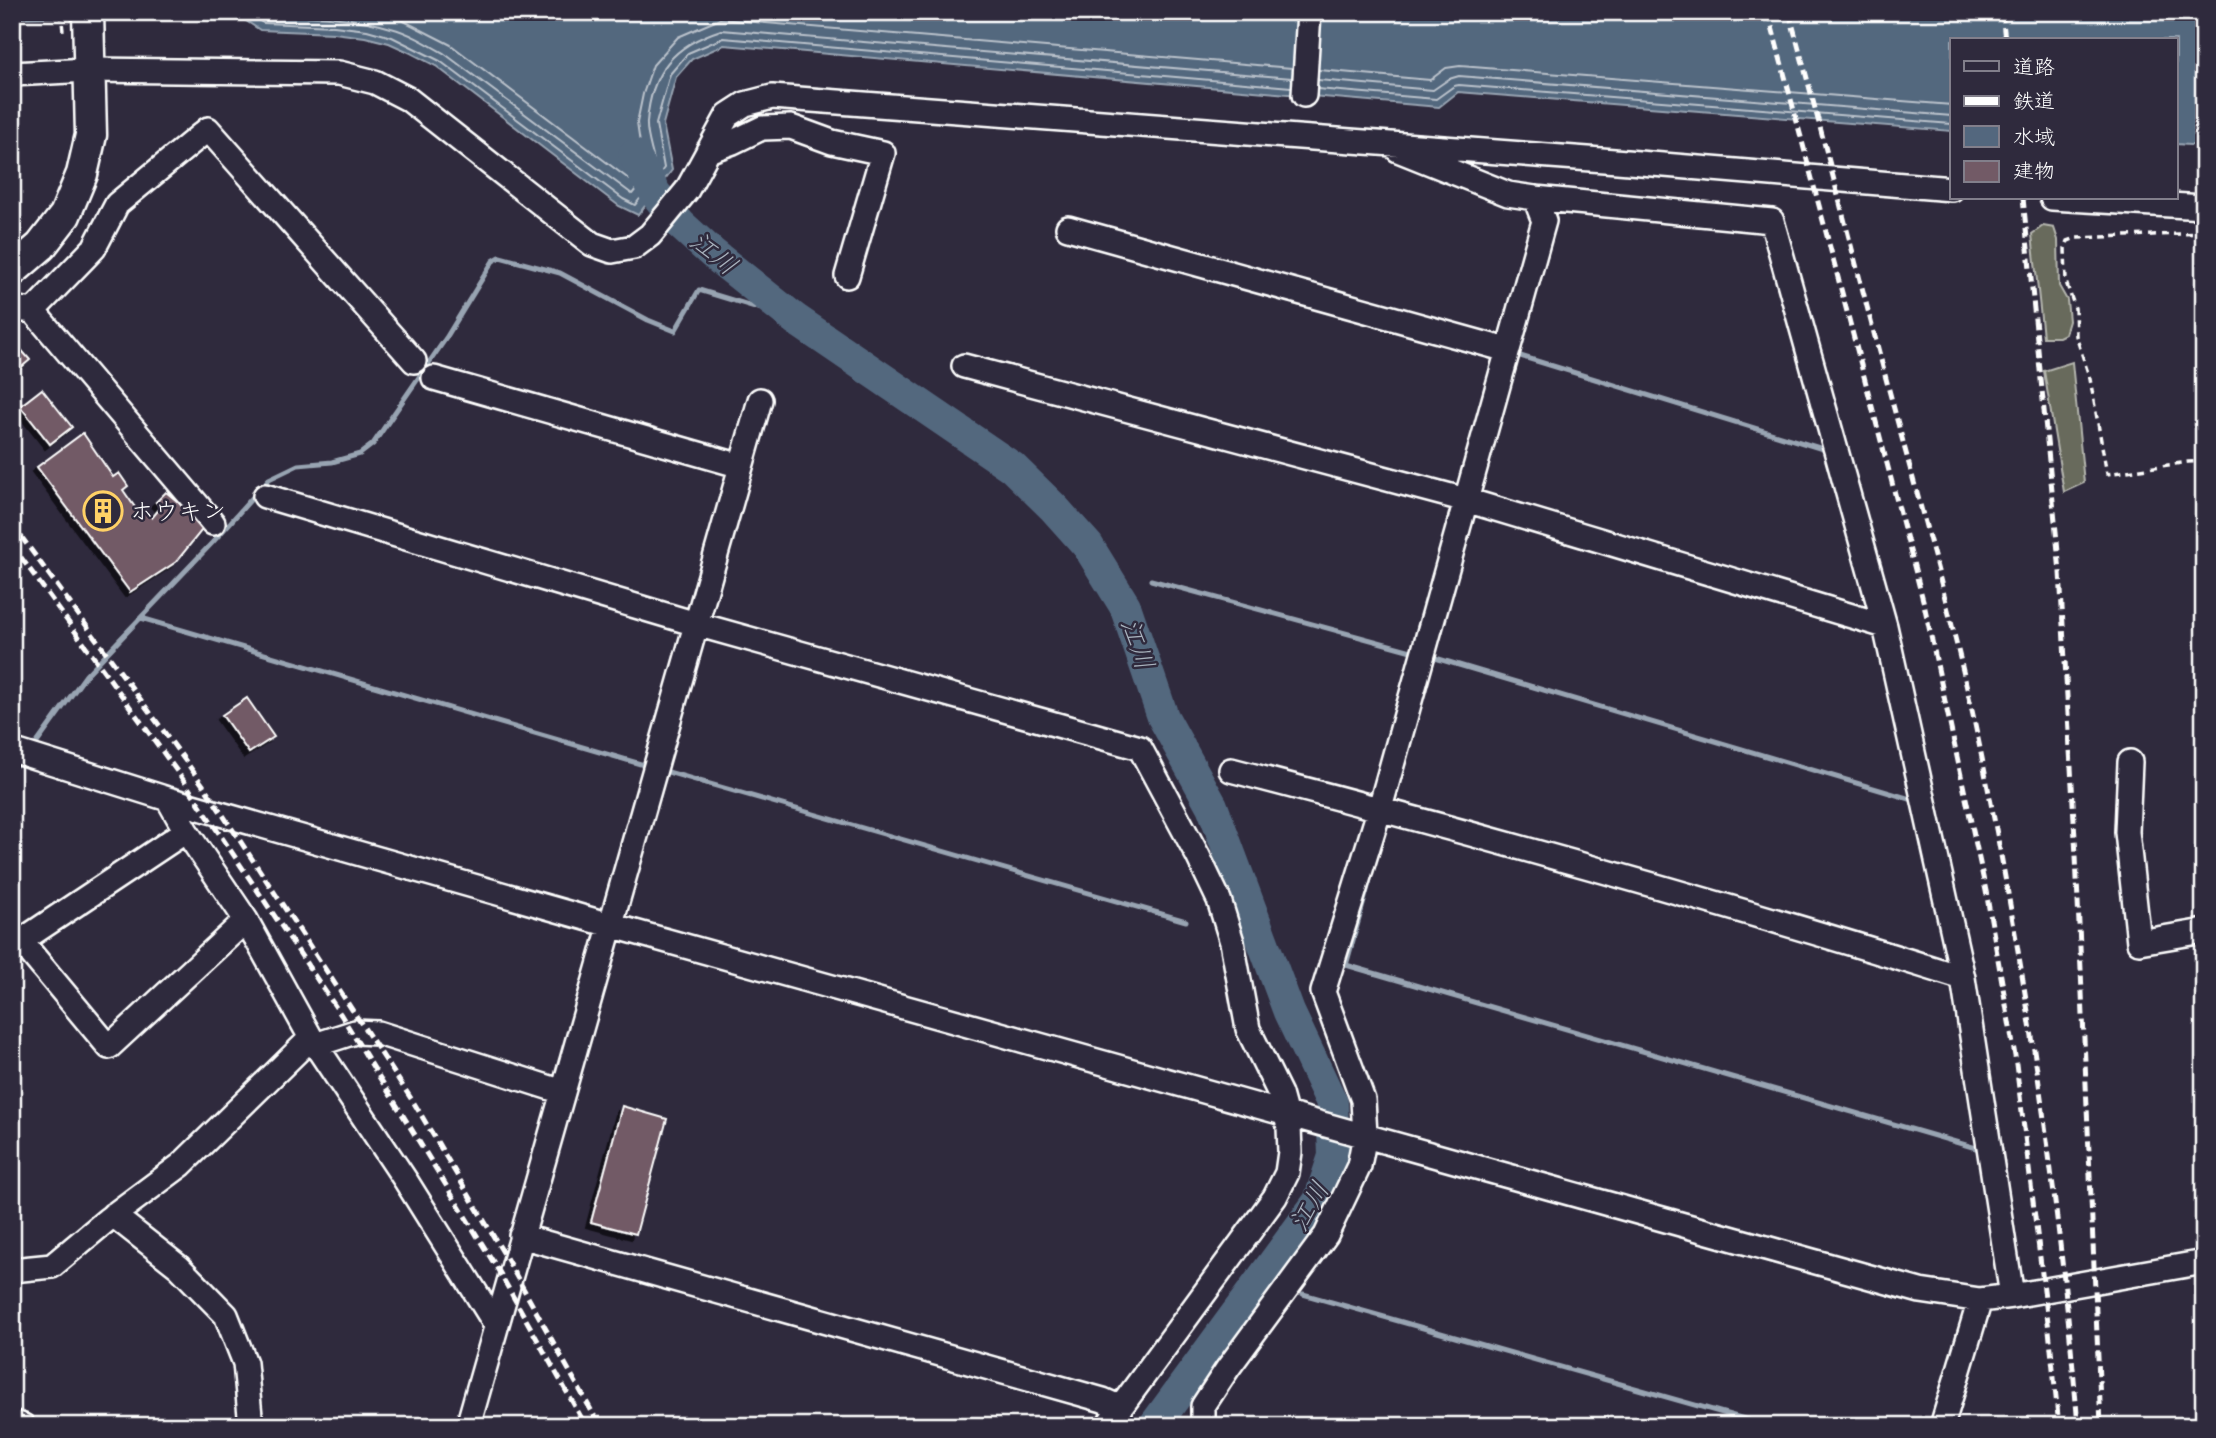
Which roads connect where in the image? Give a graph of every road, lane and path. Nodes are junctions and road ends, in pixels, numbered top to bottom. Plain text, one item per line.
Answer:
1 (88, 12) edge
2 (1309, 12) edge
3 (89, 70) junction
4 (12, 74) edge
5 (1304, 95) dead end
6 (1378, 143) junction
7 (708, 151) junction
8 (1950, 189) edge
9 (1535, 198) junction
10 (2086, 200) edge
11 (2204, 207) edge
12 (1068, 228) dead end
13 (2204, 233) edge
14 (12, 271) edge
15 (847, 276) dead end
16 (22, 312) edge
17 (1507, 350) junction
18 (414, 361) dead end
19 (964, 366) dead end
20 (434, 378) dead end
21 (760, 400) dead end
22 (2204, 461) edge
23 (741, 466) junction
24 (265, 496) dead end
25 (1466, 500) junction
26 (213, 523) dead end
27 (696, 624) junction
28 (1885, 626) junction
29 (12, 750) edge
30 (2130, 762) dead end
31 (1231, 770) dead end
32 (168, 799) junction
33 (1380, 808) junction
34 (186, 831) junction
35 (246, 920) junction
36 (610, 925) junction
37 (2204, 931) edge
38 (16, 943) edge
39 (1964, 978) junction
40 (313, 1041) junction
41 (563, 1092) junction
42 (1291, 1115) junction
43 (1362, 1134) junction
44 (113, 1215) junction
45 (522, 1237) junction
46 (2204, 1262) edge
47 (12, 1270) edge
48 (2012, 1296) junction
49 (1980, 1300) junction
50 (496, 1325) junction
51 (1114, 1417) edge
52 (12, 1423) edge
53 (23, 1426) edge
54 (251, 1426) edge
55 (468, 1426) edge
56 (1203, 1426) edge
57 (1942, 1426) edge

1 - 3 main road
2 - 5 street
3 - 4 street
3 - 7 street
3 - 14 main road
6 - 7 street
6 - 8 street
6 - 9 street
7 - 15 street
9 - 17 street
9 - 28 street
10 - 11 street
12 - 17 street
13 - 22 path
16 - 18 street
16 - 26 street
17 - 25 street
19 - 25 street
20 - 23 street
21 - 23 street
23 - 27 street
24 - 27 street
25 - 28 street
25 - 33 street
27 - 36 street
27 - 42 street
28 - 39 street
29 - 32 street
30 - 37 street
31 - 33 street
32 - 34 street
32 - 36 street
33 - 39 street
33 - 43 street
34 - 35 street
34 - 38 street
35 - 38 street
35 - 40 street
36 - 41 street
36 - 42 street
39 - 48 street
40 - 41 street
40 - 44 street
40 - 50 street
41 - 45 street
42 - 43 street
42 - 51 street
43 - 49 street
43 - 56 street
44 - 47 street
44 - 54 street
45 - 50 street
45 - 51 street
46 - 48 street
48 - 49 street
49 - 57 street
50 - 55 street
52 - 53 street

